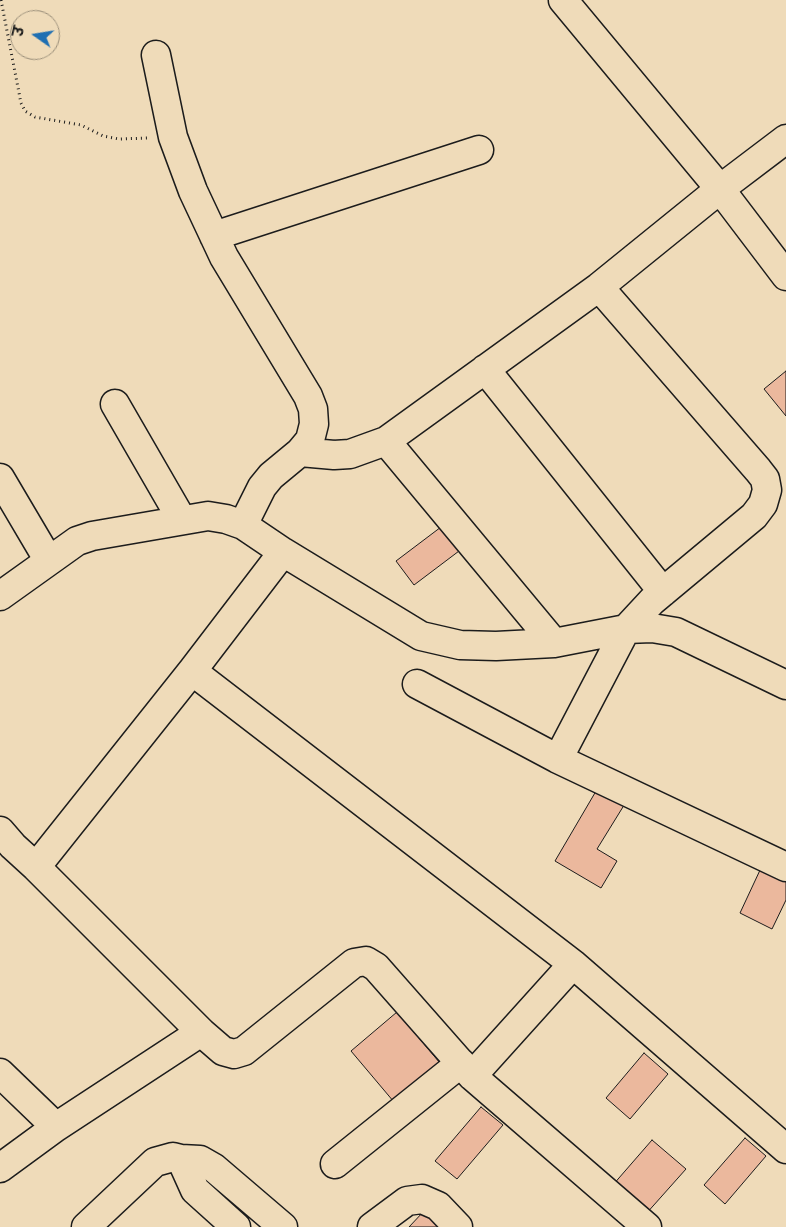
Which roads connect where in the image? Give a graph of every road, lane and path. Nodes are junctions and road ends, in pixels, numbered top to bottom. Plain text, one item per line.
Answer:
1 (1, 0) edge
2 (563, 0) edge
3 (156, 55) dead end
4 (173, 137) junction
5 (786, 139) edge
6 (479, 150) dead end
7 (720, 189) junction
8 (214, 236) junction
9 (786, 276) edge
10 (599, 287) junction
11 (485, 369) junction
12 (115, 404) dead end
13 (386, 441) junction
14 (300, 452) junction
15 (0, 478) edge
16 (182, 520) junction
17 (242, 525) junction
18 (283, 552) junction
19 (49, 561) junction
20 (663, 592) junction
21 (0, 596) edge
22 (626, 629) junction
23 (554, 643) junction
24 (192, 671) junction
25 (417, 684) dead end
26 (786, 685) edge
27 (558, 759) junction
28 (4, 846) edge
29 (786, 866) edge
30 (36, 867) junction
31 (573, 964) junction
32 (201, 1032) junction
33 (467, 1069) junction
34 (0, 1073) edge
35 (56, 1127) junction
36 (786, 1149) edge
37 (181, 1159) junction
38 (335, 1164) dead end
39 (0, 1168) edge
40 (86, 1227) edge
41 (236, 1227) edge
42 (283, 1227) edge
43 (372, 1227) edge
44 (458, 1227) edge
45 (647, 1227) edge

1 - 4 path
2 - 7 street
3 - 4 street
4 - 8 street
5 - 7 street
6 - 8 street
7 - 9 street
7 - 10 street
8 - 14 street
10 - 11 street
10 - 20 street
11 - 13 street
11 - 20 street
12 - 16 street
13 - 14 street
13 - 23 street
14 - 17 street
15 - 19 street
16 - 17 street
16 - 19 street
17 - 18 street
18 - 23 street
18 - 24 street
19 - 21 street
20 - 22 street
22 - 23 street
22 - 26 street
22 - 27 street
24 - 30 street
24 - 31 street
25 - 27 street
27 - 29 street
28 - 30 street
30 - 32 street
31 - 33 street
31 - 36 street
32 - 33 street
32 - 35 street
33 - 38 street
33 - 45 street
34 - 35 street
35 - 39 street
37 - 40 street
37 - 41 street
37 - 42 street
43 - 44 street

